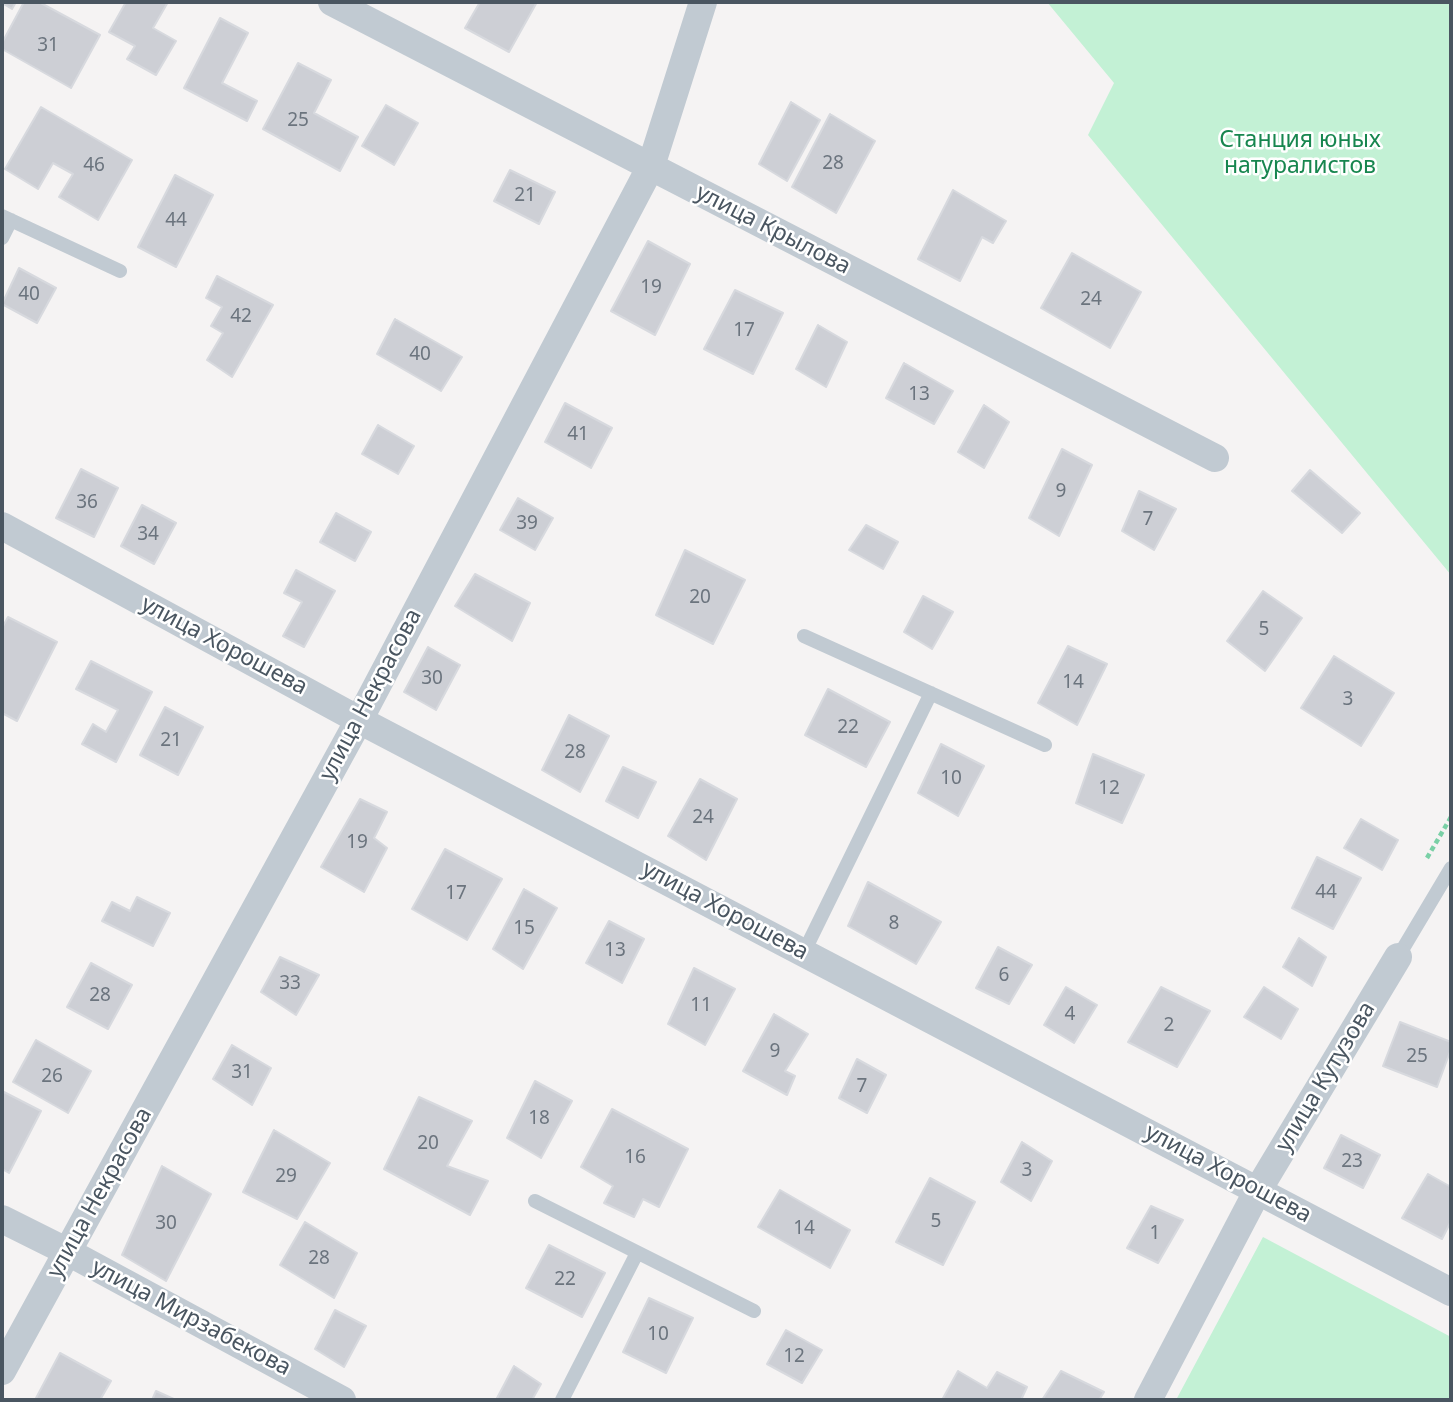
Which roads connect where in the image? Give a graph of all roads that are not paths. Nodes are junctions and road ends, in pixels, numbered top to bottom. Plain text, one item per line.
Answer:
1 (332, 2) edge
2 (703, 2) edge
3 (651, 166) junction
4 (7, 218) edge
5 (2, 238) edge
6 (120, 271) dead end
7 (1215, 458) dead end
8 (2, 526) edge
9 (804, 636) dead end
10 (931, 693) junction
11 (359, 720) junction
12 (1045, 745) dead end
13 (1451, 868) edge
14 (804, 952) junction
15 (1398, 957) joint
16 (1258, 1190) junction
17 (535, 1201) dead end
18 (2, 1219) edge
19 (68, 1252) junction
20 (637, 1253) junction
21 (1451, 1292) edge
22 (754, 1311) dead end
23 (2, 1371) edge
24 (342, 1400) edge
25 (562, 1400) edge
26 (1149, 1400) edge

1 - 3 street, улица Крылова
2 - 3 street, улица Некрасова
3 - 7 street, улица Крылова
3 - 11 street, улица Некрасова
4 - 5 lane
4 - 6 lane
8 - 11 street, улица Хорошева
9 - 10 lane
10 - 12 lane
10 - 14 lane
11 - 14 street, улица Хорошева
11 - 19 street, улица Некрасова
13 - 15 lane, улица Кутузова
14 - 16 street, улица Хорошева
15 - 16 street, улица Кутузова
16 - 21 street, улица Хорошева
16 - 26 street, улица Кутузова
17 - 20 lane
18 - 19 street, улица Мирзабекова
19 - 23 street, улица Некрасова
19 - 24 street, улица Мирзабекова
20 - 22 lane
20 - 25 lane

